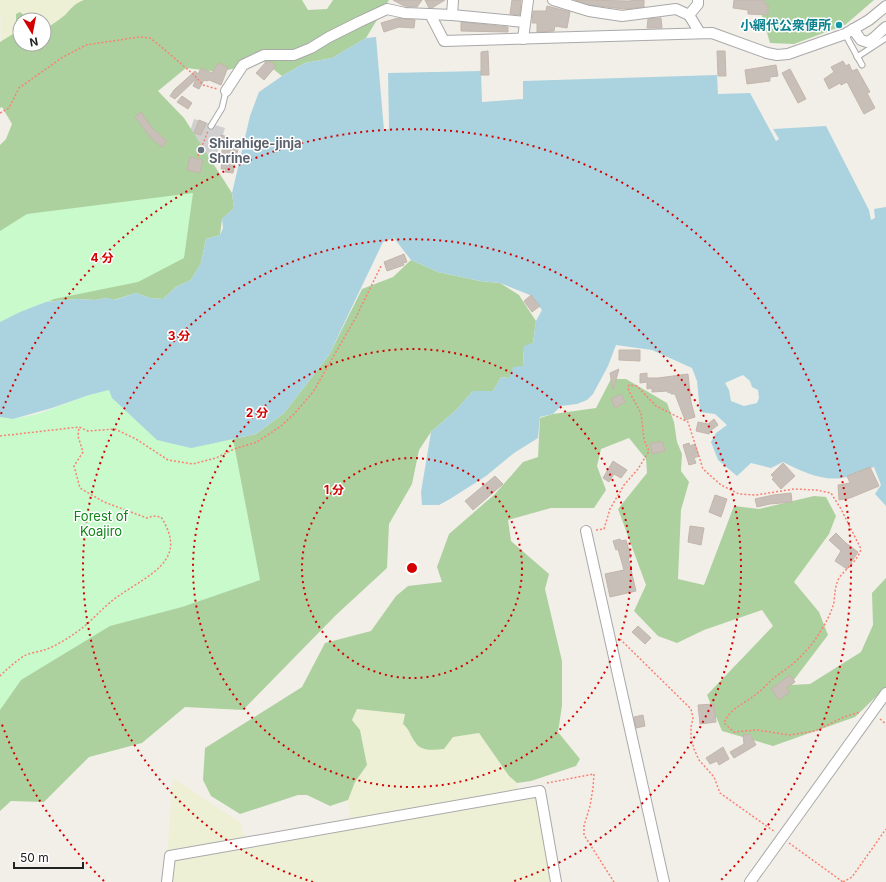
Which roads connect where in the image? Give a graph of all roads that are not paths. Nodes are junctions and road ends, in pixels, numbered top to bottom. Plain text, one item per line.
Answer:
1 (453, 0) edge
2 (528, 0) edge
3 (552, 0) edge
4 (698, 0) edge
5 (886, 6) edge
6 (430, 14) junction
7 (452, 15) junction
8 (689, 15) junction
9 (525, 22) junction
10 (886, 27) edge
11 (849, 32) junction
12 (700, 33) junction
13 (886, 38) edge
14 (523, 39) junction
15 (857, 57) junction
16 (862, 65) dead end
17 (226, 91) joint
18 (211, 126) road end
19 (586, 531) road end
20 (886, 693) edge
21 (167, 882) edge
22 (556, 882) edge
23 (664, 882) edge
24 (750, 882) edge

1 - 7 street
2 - 9 street
3 - 8 street
4 - 8 street
5 - 11 street
6 - 7 street
6 - 14 street
6 - 17 street
7 - 9 street
8 - 12 street
9 - 14 street
10 - 11 street
11 - 12 street
11 - 15 lane
12 - 14 street
13 - 15 lane
15 - 16 lane
17 - 18 lane
19 - 23 street
20 - 24 street
21 - 22 street

